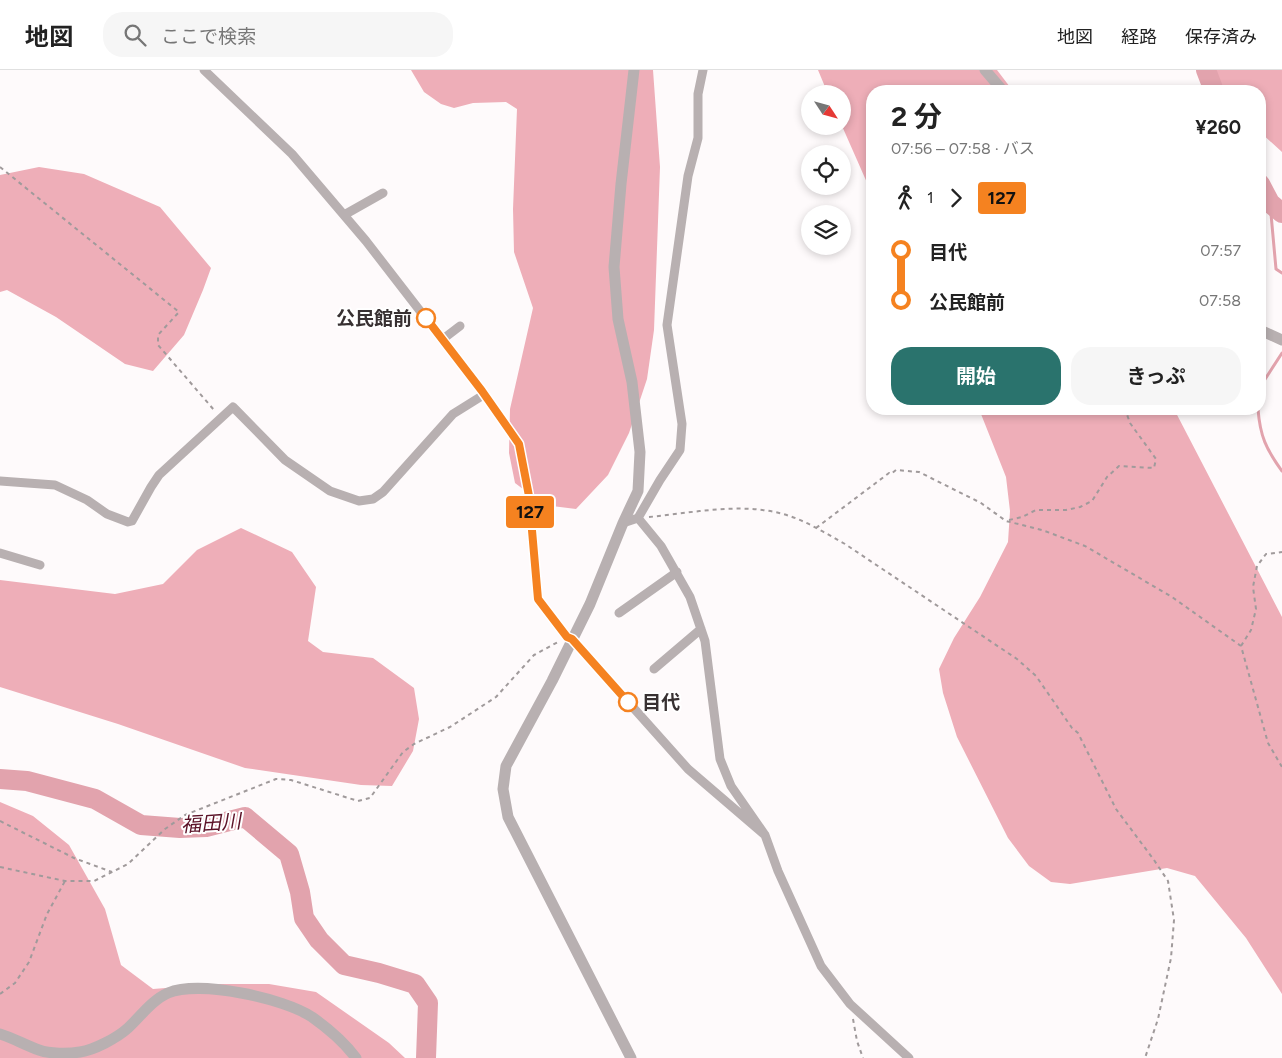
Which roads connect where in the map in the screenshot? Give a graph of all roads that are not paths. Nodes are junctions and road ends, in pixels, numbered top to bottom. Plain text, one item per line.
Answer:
1 (204, 70) edge
2 (634, 70) edge
3 (703, 70) edge
4 (985, 70) edge
5 (998, 85) edge
6 (383, 193) dead end
7 (344, 215) junction
8 (460, 326) dead end
9 (1266, 332) edge
10 (443, 339) junction
11 (1282, 340) edge
12 (485, 394) junction
13 (0, 481) edge
14 (638, 518) junction
15 (623, 523) junction
16 (0, 553) edge
17 (40, 565) dead end
18 (676, 572) junction
19 (619, 613) dead end
20 (701, 629) junction
21 (570, 638) junction
22 (654, 669) dead end
23 (765, 835) junction
24 (0, 1034) edge
25 (356, 1058) edge
26 (631, 1058) edge
27 (909, 1058) edge

1 - 7 street
2 - 15 street
3 - 14 street
4 - 5 street
6 - 7 street
7 - 10 street
8 - 10 street
9 - 11 street
10 - 12 street
12 - 13 street
12 - 21 street
14 - 15 street
14 - 18 street
15 - 21 street
16 - 17 street
18 - 19 street
18 - 20 street
20 - 22 street
20 - 23 street
21 - 23 street
21 - 26 street
23 - 27 street
24 - 25 street

